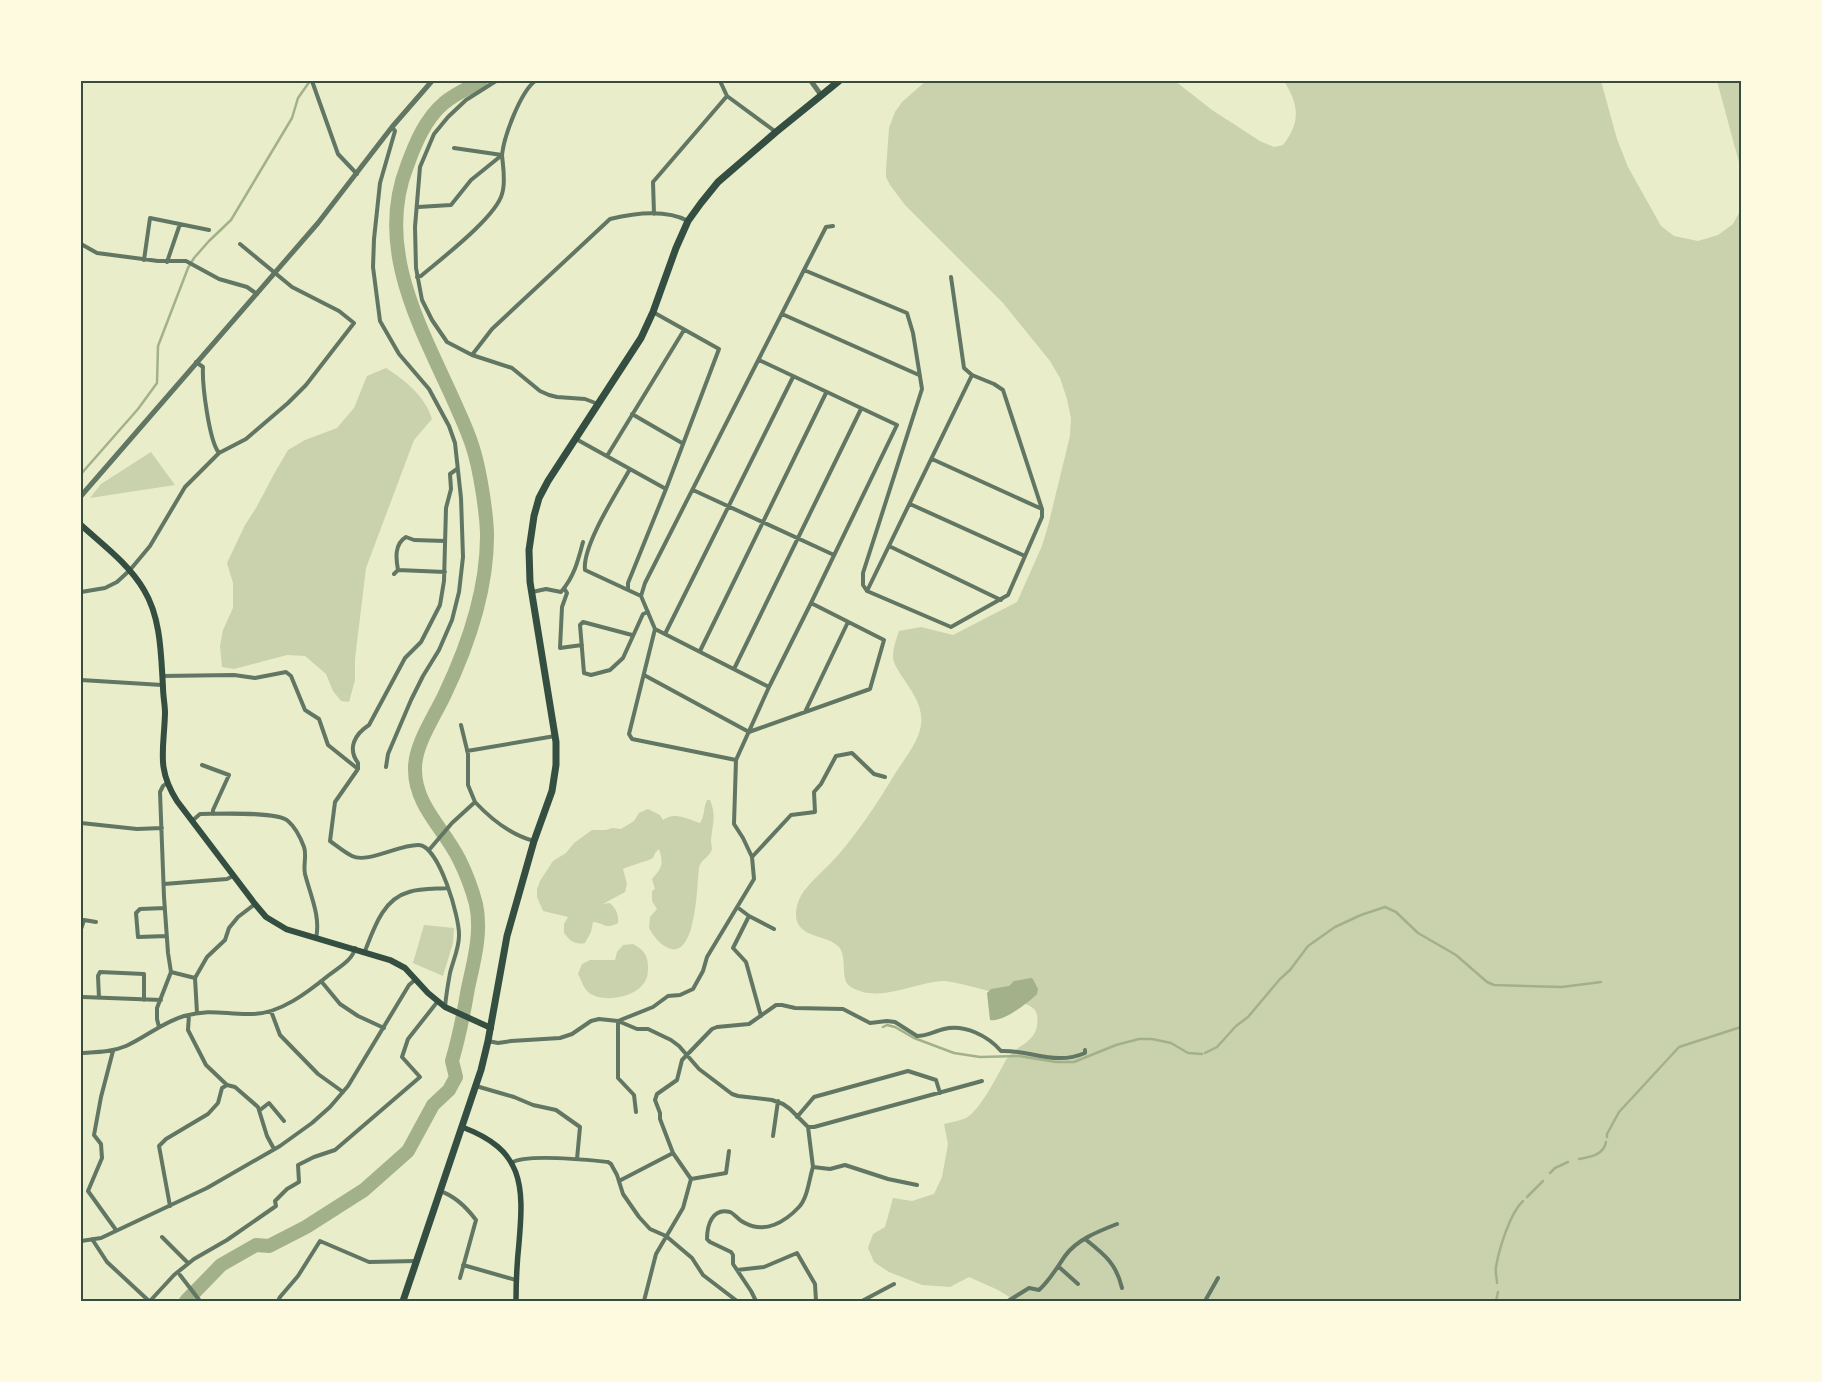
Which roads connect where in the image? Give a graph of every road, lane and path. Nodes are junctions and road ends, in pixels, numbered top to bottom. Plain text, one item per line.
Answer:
1 (312, 81) edge
2 (432, 81) edge
3 (496, 81) edge
4 (535, 81) edge
5 (720, 81) edge
6 (811, 81) edge
7 (839, 81) edge
8 (821, 95) junction
9 (726, 96) junction
10 (392, 127) junction
11 (776, 132) junction
12 (454, 148) dead end
13 (502, 155) junction
14 (357, 174) junction
15 (418, 207) junction
16 (654, 214) junction
17 (688, 221) junction
18 (180, 224) junction
19 (833, 226) dead end
20 (209, 230) dead end
21 (81, 244) edge
22 (240, 244) dead end
23 (144, 260) junction
24 (167, 262) junction
25 (804, 270) junction
26 (275, 274) junction
27 (417, 277) junction
28 (951, 277) dead end
29 (257, 294) junction
30 (653, 312) junction
31 (782, 314) junction
32 (684, 330) junction
33 (472, 354) junction
34 (759, 360) junction
35 (196, 362) junction
36 (919, 375) junction
37 (972, 375) junction
38 (793, 377) junction
39 (826, 393) junction
40 (598, 404) junction
41 (861, 409) junction
42 (632, 414) junction
43 (897, 425) junction
44 (908, 430) junction
45 (576, 439) junction
46 (682, 443) junction
47 (219, 453) junction
48 (607, 456) junction
49 (932, 459) junction
50 (457, 469) junction
51 (630, 469) junction
52 (666, 490) junction
53 (693, 490) junction
54 (81, 496) edge
55 (910, 504) junction
56 (729, 506) junction
57 (1042, 509) junction
58 (763, 522) junction
59 (81, 524) edge
60 (797, 538) junction
61 (446, 541) junction
62 (583, 542) dead end
63 (889, 546) junction
64 (834, 555) junction
65 (1025, 556) junction
66 (130, 570) junction
67 (398, 570) junction
68 (445, 572) junction
69 (394, 574) dead end
70 (564, 588) junction
71 (628, 590) junction
72 (867, 591) junction
73 (81, 592) edge
74 (532, 592) junction
75 (641, 596) junction
76 (1001, 600) junction
77 (811, 603) junction
78 (648, 612) junction
79 (848, 622) junction
80 (655, 629) junction
81 (665, 634) junction
82 (632, 635) junction
83 (582, 645) junction
84 (700, 651) junction
85 (734, 669) junction
86 (644, 674) junction
87 (162, 676) junction
88 (81, 680) edge
89 (162, 685) junction
90 (769, 687) junction
91 (805, 712) junction
92 (461, 725) dead end
93 (749, 732) junction
94 (556, 736) junction
95 (467, 751) junction
96 (736, 760) junction
97 (202, 765) dead end
98 (386, 767) dead end
99 (358, 769) junction
100 (886, 776) dead end
101 (167, 783) junction
102 (475, 802) junction
103 (213, 814) junction
104 (192, 821) junction
105 (81, 823) edge
106 (162, 828) junction
107 (534, 841) junction
108 (429, 850) junction
109 (752, 857) junction
110 (233, 876) junction
111 (164, 884) junction
112 (448, 888) junction
113 (254, 904) junction
114 (737, 907) junction
115 (165, 908) junction
116 (749, 916) junction
117 (82, 920) edge
118 (96, 922) dead end
119 (774, 929) dead end
120 (81, 930) edge
121 (167, 936) junction
122 (316, 938) junction
123 (355, 948) junction
124 (365, 952) junction
125 (172, 972) junction
126 (195, 978) junction
127 (417, 979) junction
128 (321, 981) junction
129 (83, 997) dead end
130 (98, 998) junction
131 (144, 1000) junction
132 (161, 1000) junction
133 (438, 1001) junction
134 (445, 1007) junction
135 (271, 1011) junction
136 (197, 1013) junction
137 (189, 1015) junction
138 (761, 1016) junction
139 (618, 1021) junction
140 (159, 1027) junction
141 (384, 1028) junction
142 (491, 1028) junction
143 (488, 1041) junction
144 (1085, 1050) dead end
145 (112, 1051) junction
146 (81, 1053) edge
147 (687, 1054) junction
148 (982, 1081) dead end
149 (226, 1084) junction
150 (476, 1086) junction
151 (343, 1092) junction
152 (940, 1092) junction
153 (778, 1101) junction
154 (260, 1110) junction
155 (636, 1112) dead end
156 (797, 1117) junction
157 (284, 1121) dead end
158 (462, 1127) junction
159 (808, 1127) junction
160 (773, 1136) dead end
161 (274, 1150) junction
162 (729, 1151) dead end
163 (673, 1153) junction
164 (577, 1159) junction
165 (511, 1163) junction
166 (813, 1167) junction
167 (691, 1179) junction
168 (619, 1181) junction
169 (917, 1185) dead end
170 (440, 1190) junction
171 (170, 1206) junction
172 (1117, 1224) dead end
173 (116, 1230) junction
174 (666, 1236) junction
175 (162, 1237) dead end
176 (92, 1239) junction
177 (1085, 1239) junction
178 (81, 1242) edge
179 (416, 1261) junction
180 (188, 1263) junction
181 (463, 1265) junction
182 (1059, 1267) junction
183 (737, 1270) junction
184 (180, 1275) dead end
185 (460, 1278) dead end
186 (1218, 1278) dead end
187 (516, 1280) junction
188 (894, 1284) dead end
189 (1078, 1284) dead end
190 (1122, 1288) dead end
191 (729, 1295) junction
192 (200, 1300) edge
193 (149, 1301) edge
194 (278, 1301) edge
195 (403, 1301) edge
196 (516, 1301) edge
197 (644, 1301) edge
198 (726, 1301) edge
199 (737, 1301) edge
200 (756, 1301) edge
201 (816, 1301) edge
202 (862, 1301) edge
203 (1008, 1301) edge
204 (1205, 1301) edge

1 - 14 street
2 - 10 street
3 - 15 street
4 - 13 street
5 - 9 street
6 - 8 street
7 - 8 highway
8 - 11 highway
9 - 11 street
9 - 16 street
10 - 14 street
10 - 50 street
11 - 17 highway
12 - 13 street
13 - 15 street
13 - 27 street
14 - 26 street
15 - 27 street
16 - 17 street
16 - 33 street
17 - 30 highway
18 - 20 street
18 - 23 street
18 - 24 street
19 - 25 street
21 - 23 street
22 - 26 street
23 - 24 street
24 - 29 street
25 - 31 street
25 - 36 street
26 - 29 street
26 - 47 street
27 - 33 street
28 - 37 street
29 - 35 street
30 - 32 street
30 - 40 highway
31 - 34 street
31 - 36 street
32 - 42 street
32 - 46 street
33 - 40 street
34 - 38 street
34 - 53 street
35 - 47 street
35 - 54 street
36 - 44 street
37 - 49 street
37 - 57 street
38 - 39 street
38 - 56 street
39 - 41 street
39 - 58 street
40 - 45 highway
41 - 43 street
41 - 60 street
42 - 46 street
42 - 48 street
43 - 44 street
43 - 64 street
44 - 72 street
45 - 48 street
45 - 74 highway
46 - 52 street
47 - 66 street
48 - 51 street
49 - 55 street
49 - 57 street
50 - 61 street
50 - 98 street
51 - 52 street
51 - 71 street
52 - 71 street
53 - 56 street
53 - 75 street
55 - 63 street
55 - 65 street
56 - 58 street
56 - 81 street
57 - 65 street
58 - 60 street
58 - 84 street
59 - 66 main road
60 - 64 street
60 - 85 street
61 - 67 street
61 - 68 street
62 - 70 street
63 - 72 street
63 - 76 street
64 - 77 street
65 - 76 street
66 - 73 street
66 - 87 main road
67 - 68 street
67 - 69 street
68 - 99 street
70 - 74 street
70 - 83 street
71 - 75 street
72 - 76 street
74 - 94 highway
75 - 78 street
77 - 79 street
77 - 90 street
78 - 80 street
78 - 82 street
79 - 91 street
79 - 91 street
80 - 81 street
80 - 86 street
81 - 84 street
82 - 83 street
82 - 83 street
84 - 85 street
85 - 90 street
86 - 93 street
86 - 96 street
87 - 89 main road
87 - 99 street
88 - 89 street
89 - 101 main road
90 - 93 street
91 - 93 street
92 - 95 street
93 - 96 street
94 - 95 street
94 - 107 highway
95 - 102 street
96 - 109 street
97 - 103 street
99 - 108 street
100 - 109 street
101 - 104 main road
101 - 106 street
102 - 107 street
102 - 108 street
103 - 104 street
103 - 122 street
104 - 110 main road
105 - 106 street
106 - 111 street
107 - 142 highway
108 - 112 street
109 - 114 street
110 - 111 street
110 - 113 main road
111 - 115 street
112 - 124 street
112 - 134 street
113 - 122 main road
113 - 126 street
114 - 116 street
114 - 139 street
115 - 121 street
115 - 121 street
116 - 119 street
116 - 138 street
117 - 118 street
117 - 120 street
121 - 125 street
122 - 123 main road
123 - 124 main road
123 - 128 street
124 - 127 main road
125 - 126 street
125 - 132 street
126 - 136 street
127 - 133 main road
127 - 141 street
128 - 135 street
128 - 141 street
129 - 130 street
130 - 131 street
130 - 131 street
131 - 132 street
132 - 140 street
133 - 134 main road
133 - 180 street
134 - 142 main road
135 - 136 street
135 - 151 street
136 - 137 street
137 - 140 street
137 - 149 street
138 - 144 street
138 - 147 street
139 - 143 street
139 - 147 street
139 - 155 street
140 - 145 street
141 - 151 street
142 - 143 highway
143 - 150 highway
145 - 146 street
145 - 173 street
147 - 153 street
147 - 163 street
148 - 152 street
149 - 154 street
149 - 171 street
150 - 158 highway
150 - 164 street
151 - 161 street
152 - 156 street
152 - 159 street
153 - 156 street
153 - 160 street
154 - 157 street
154 - 161 street
156 - 159 street
158 - 165 main road
158 - 170 highway
159 - 166 street
161 - 171 street
162 - 167 street
163 - 167 street
163 - 168 street
164 - 165 street
164 - 168 street
165 - 187 main road
166 - 169 street
166 - 183 street
167 - 174 street
168 - 174 street
170 - 179 highway
170 - 181 street
171 - 173 street
172 - 177 street
173 - 176 street
174 - 191 street
174 - 197 street
175 - 180 street
176 - 178 street
176 - 193 street
177 - 182 street
177 - 190 street
179 - 194 street
179 - 195 highway
180 - 193 street
181 - 185 street
181 - 187 street
182 - 189 street
182 - 203 street
183 - 200 street
183 - 201 street
184 - 192 street
186 - 204 street
187 - 196 main road
188 - 202 street
191 - 198 street
191 - 199 street

